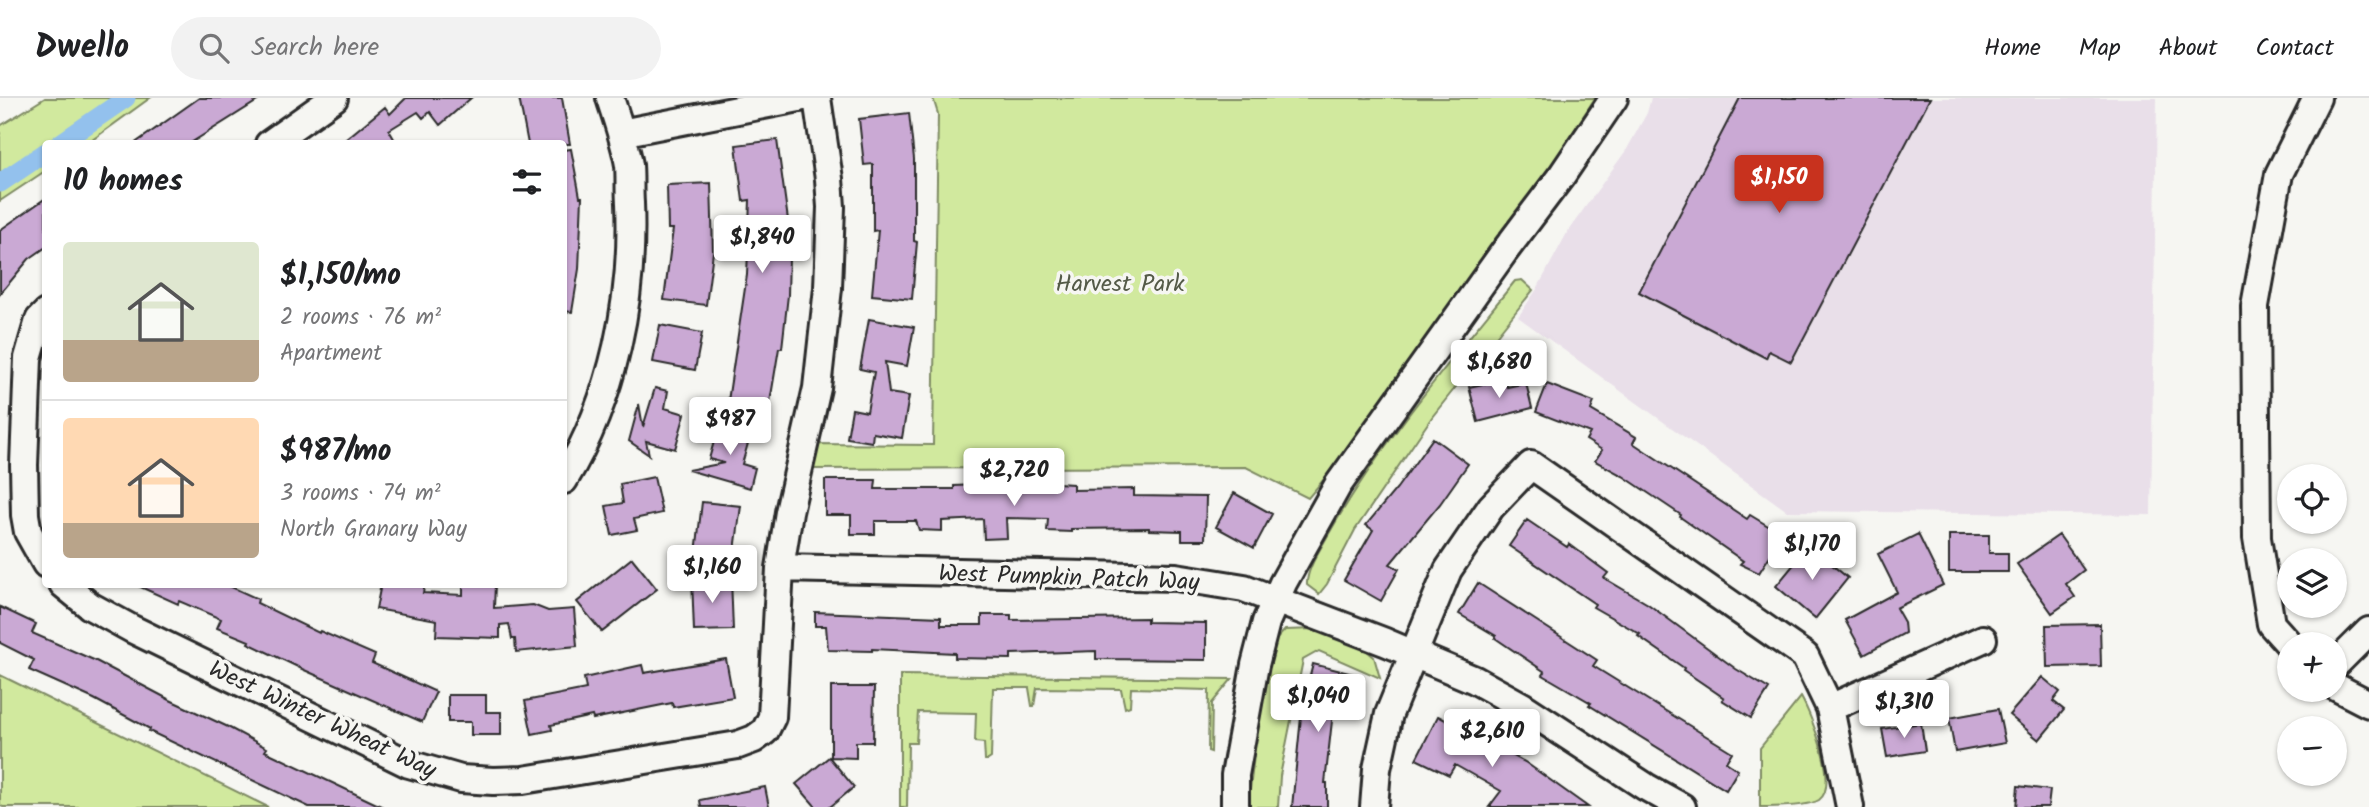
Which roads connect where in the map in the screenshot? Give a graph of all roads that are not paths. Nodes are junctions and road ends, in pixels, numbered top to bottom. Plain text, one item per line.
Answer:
1 (334, 98) edge
2 (610, 98) edge
3 (799, 98) edge
4 (817, 98) edge
5 (1614, 98) edge
6 (2317, 98) edge
7 (621, 133) junction
8 (297, 136) edge
9 (42, 317) edge
10 (567, 474) edge
11 (42, 558) edge
12 (780, 568) junction
13 (68, 588) edge
14 (1275, 601) junction
15 (2369, 631) edge
16 (2278, 632) edge
17 (1983, 639) dead end
18 (1413, 653) junction
19 (2347, 653) edge
20 (2347, 693) edge
21 (2369, 704) edge
22 (1830, 708) junction
23 (1235, 807) edge
24 (1374, 807) edge
25 (1682, 807) edge
26 (1850, 807) edge

1 - 8 street
2 - 7 street
3 - 7 street
4 - 12 street
5 - 14 street
6 - 16 street
7 - 10 street
9 - 11 street
12 - 13 street, West Winter Wheat Way
12 - 14 street, West Pumpkin Patch Way
14 - 18 street, West Pumpkin Patch Way
14 - 23 street
15 - 19 street
17 - 22 street
18 - 22 street
18 - 24 street
18 - 25 street, West Pumpkin Patch Way
20 - 21 street
22 - 26 street

